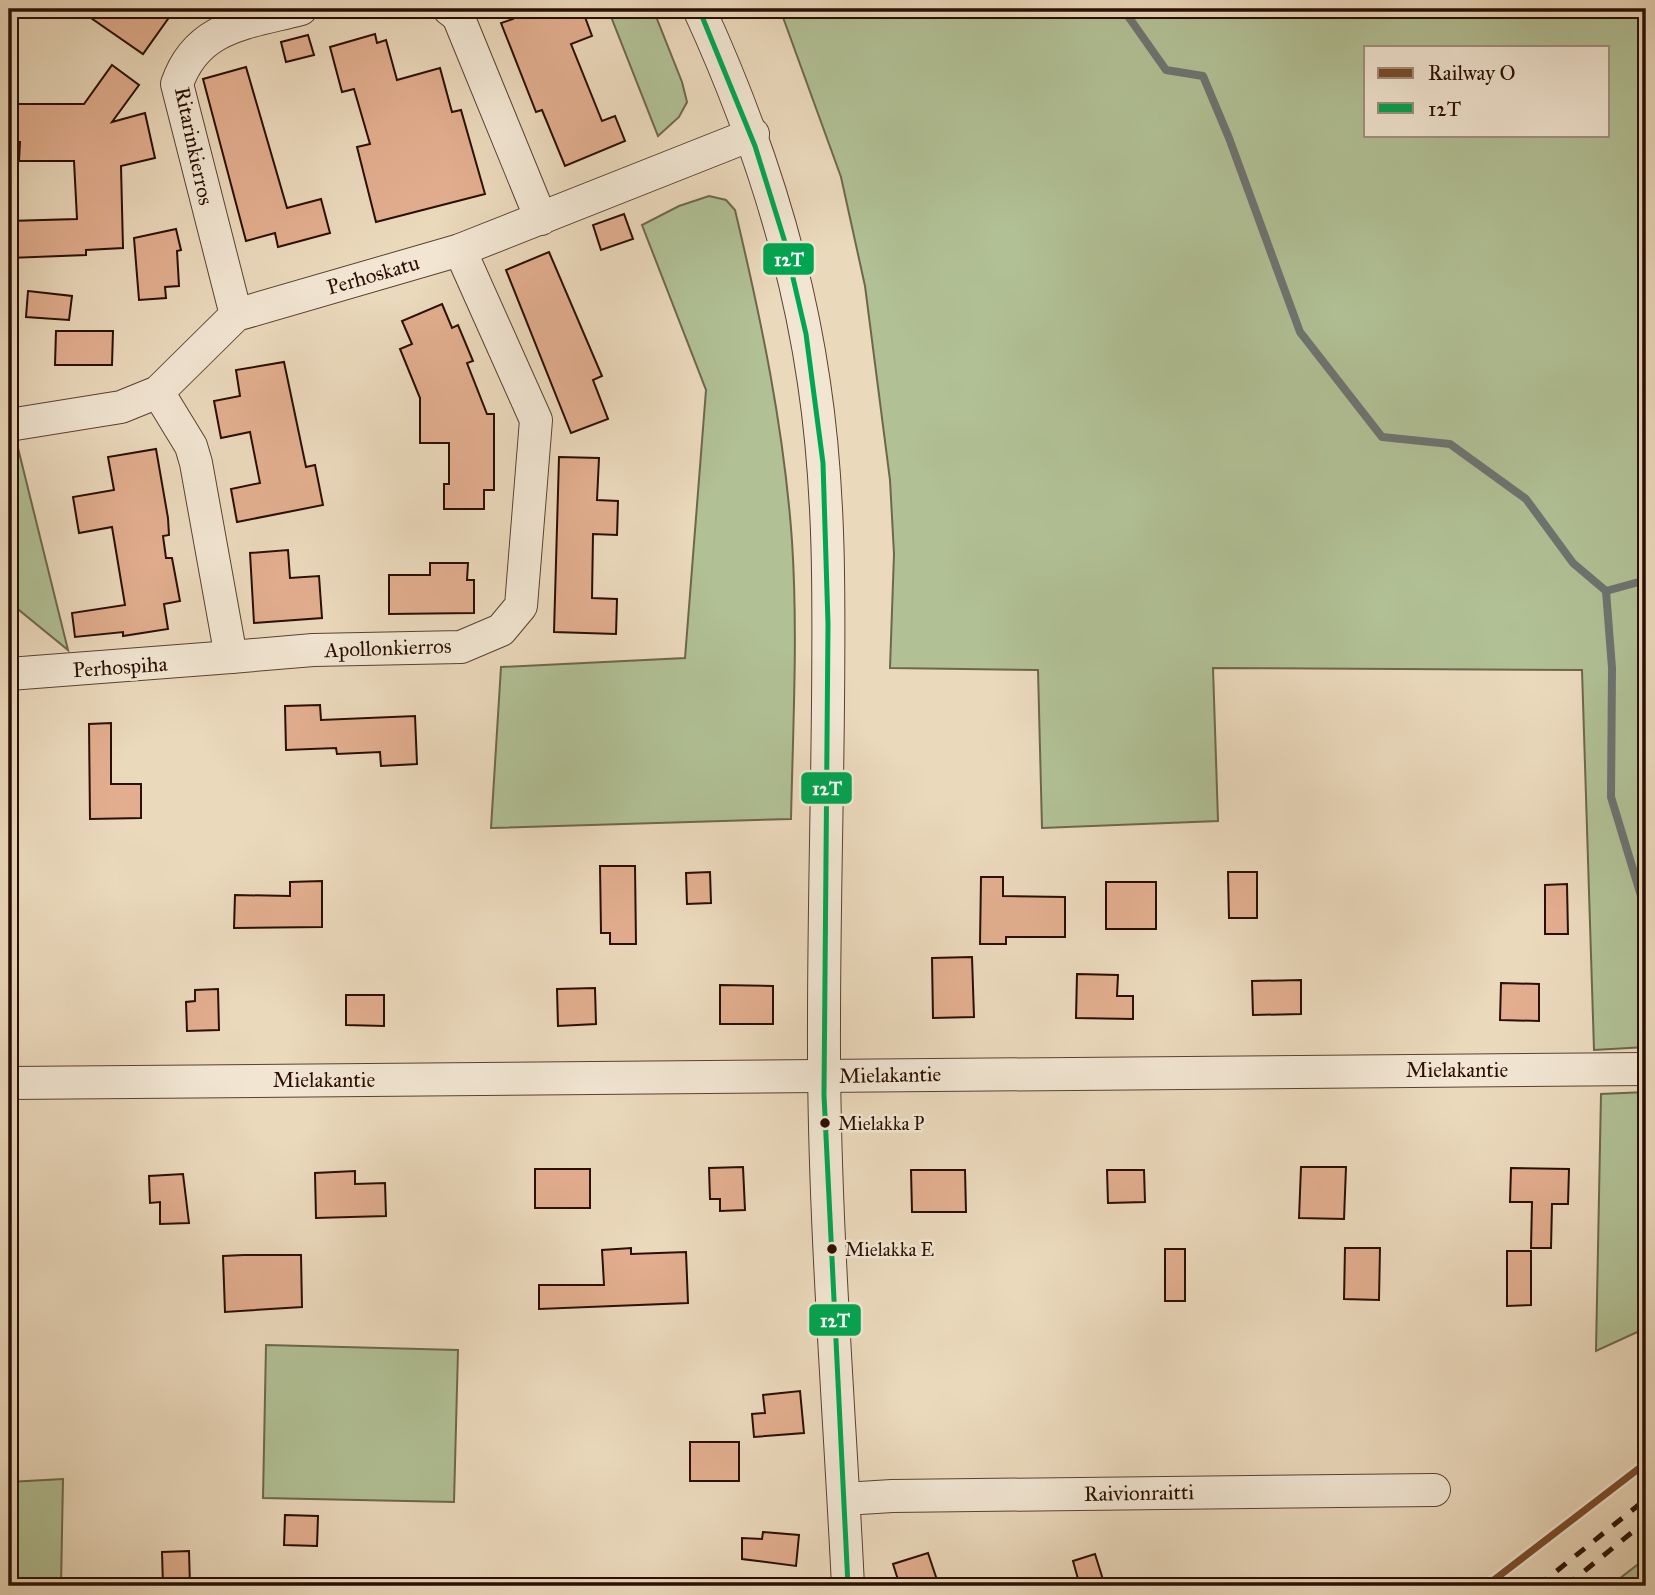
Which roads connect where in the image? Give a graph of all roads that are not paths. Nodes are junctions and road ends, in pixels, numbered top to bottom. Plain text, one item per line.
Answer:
1 (301, 9) edge
2 (449, 9) edge
3 (699, 9) edge
4 (753, 134) junction
5 (541, 219) junction
6 (460, 250) junction
7 (236, 315) junction
8 (158, 392) junction
9 (9, 425) edge
10 (231, 657) junction
11 (9, 674) edge
12 (1646, 1069) edge
13 (825, 1076) junction
14 (9, 1083) edge
15 (1434, 1490) dead end
16 (844, 1499) junction
17 (848, 1586) edge

1 - 7 street, Ritarinkierros
2 - 5 street
3 - 4 street
4 - 5 street, Perhoskatu
4 - 13 street
5 - 6 street, Perhoskatu
6 - 7 street, Perhoskatu
6 - 10 street, Apollonkierros
7 - 8 street, Perhoskatu
8 - 9 street, Perhoskatu
8 - 10 street
10 - 11 street, Perhospiha
12 - 13 street, Mielakantie
13 - 14 street, Mielakantie
13 - 16 street
15 - 16 street, Raivionraitti
16 - 17 street

